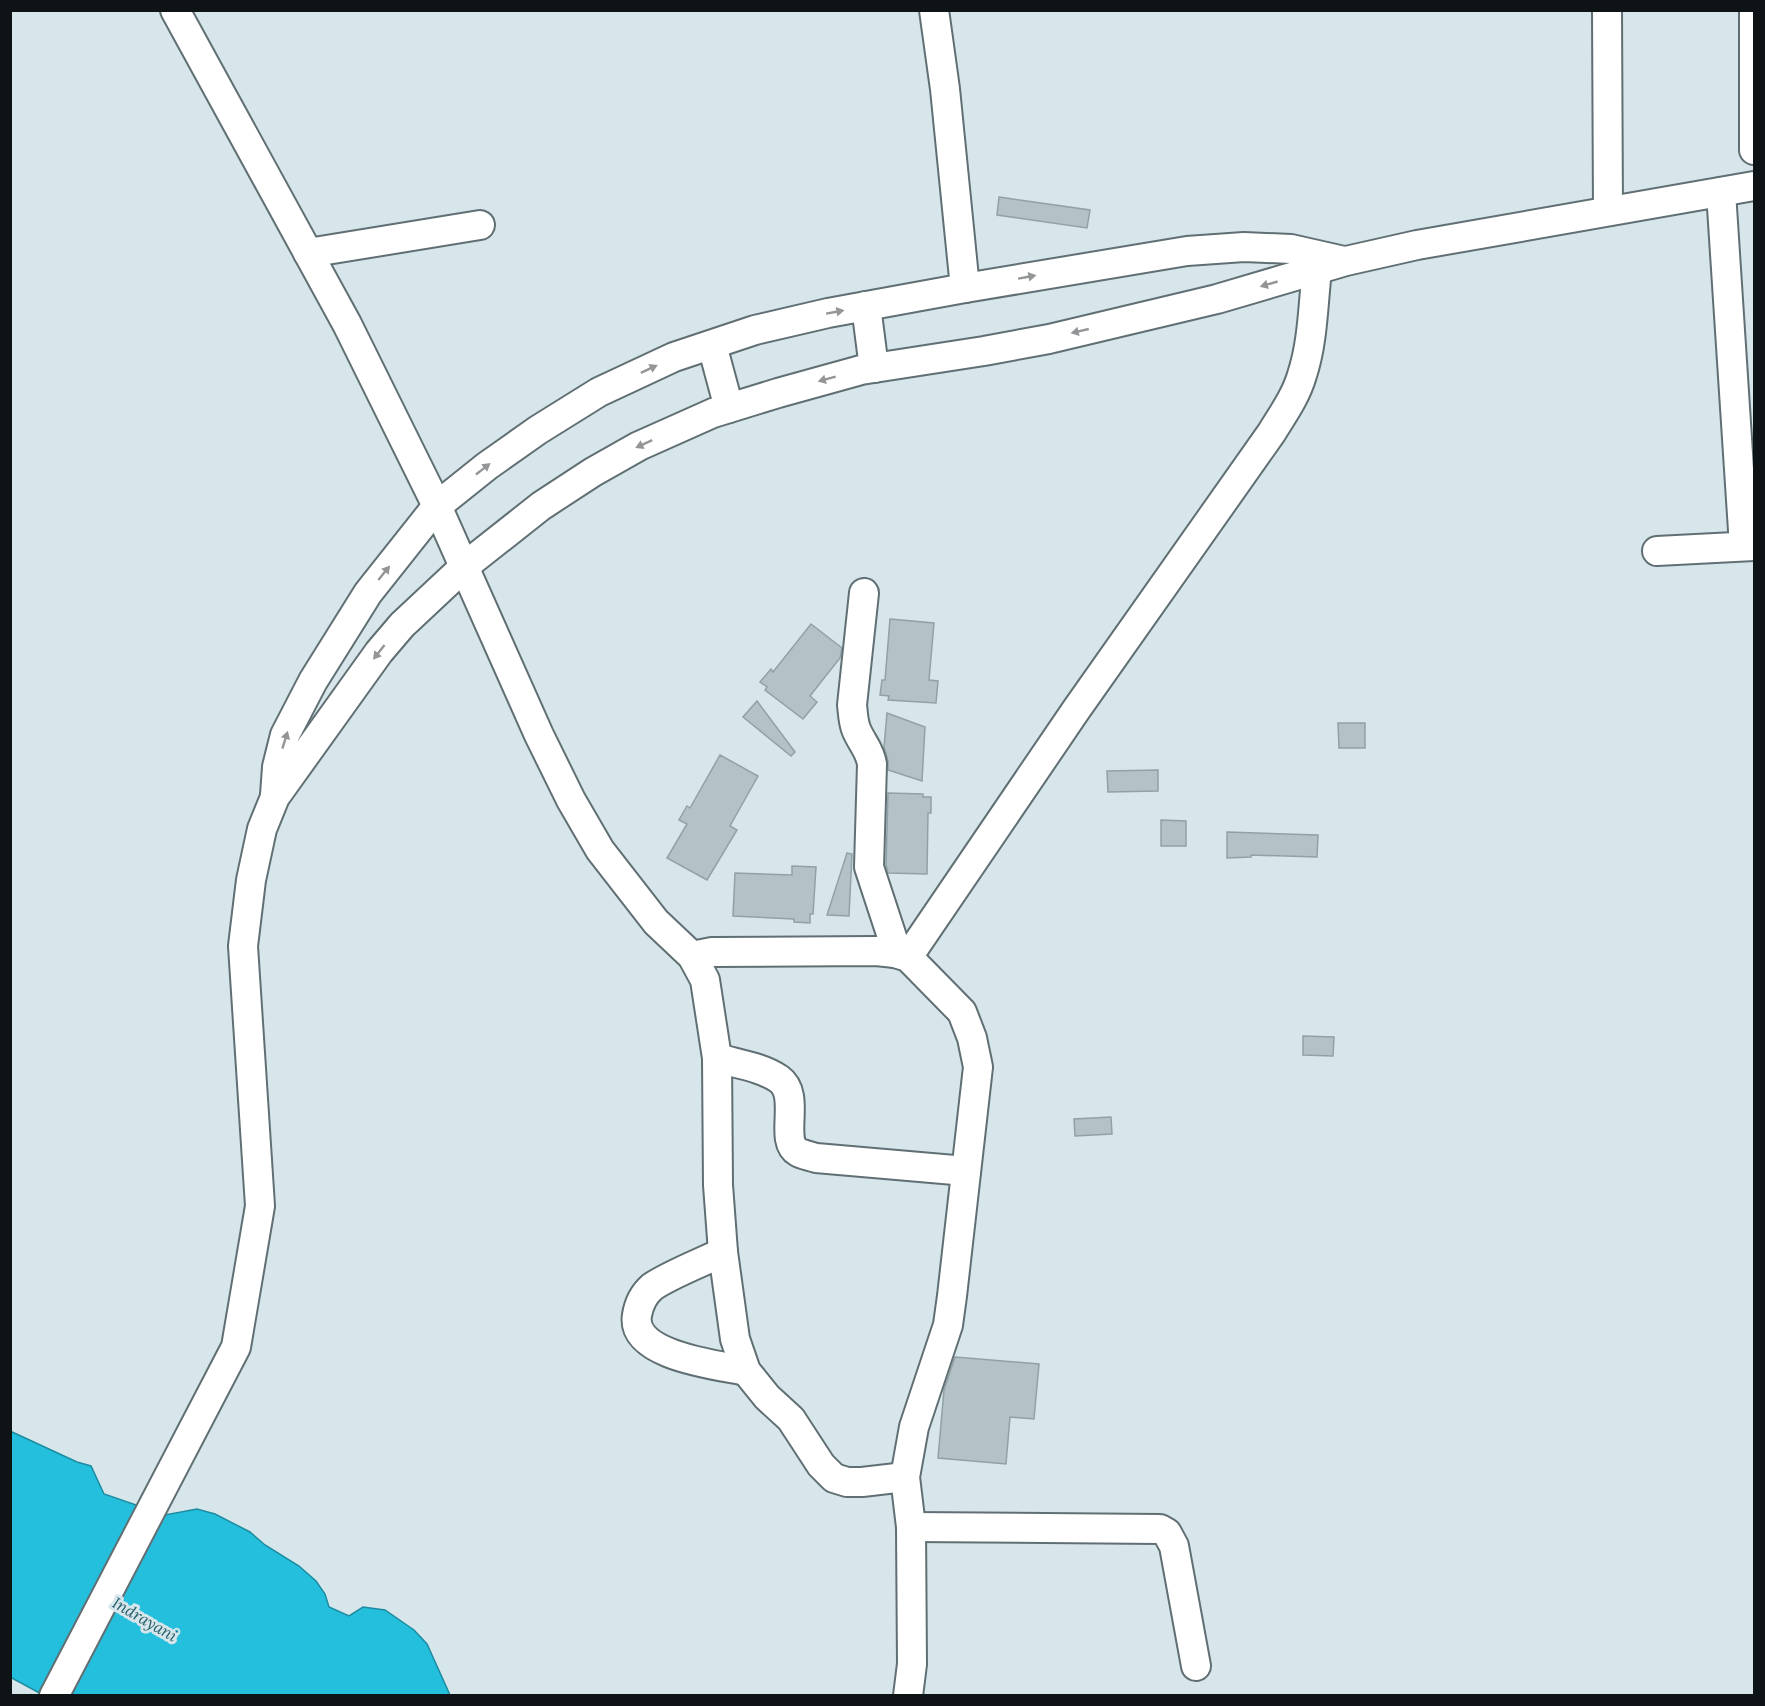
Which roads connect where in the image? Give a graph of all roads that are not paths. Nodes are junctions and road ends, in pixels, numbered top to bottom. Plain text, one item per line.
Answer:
1 (175, 10) edge
2 (934, 10) edge
3 (1608, 10) edge
4 (1754, 10) edge
5 (1755, 150) edge
6 (1755, 186) edge
7 (1721, 192) junction
8 (1608, 211) junction
9 (480, 225) dead end
10 (308, 253) junction
11 (1346, 261) junction
12 (1317, 270) junction
13 (965, 288) junction
14 (866, 306) junction
15 (712, 345) junction
16 (874, 368) junction
17 (729, 408) junction
18 (437, 506) junction
19 (1749, 546) edge
20 (1657, 551) dead end
21 (465, 566) junction
22 (864, 593) dead end
23 (275, 797) junction
24 (902, 955) junction
25 (692, 956) junction
26 (717, 1058) junction
27 (966, 1171) junction
28 (723, 1252) junction
29 (746, 1371) junction
30 (906, 1477) junction
31 (911, 1527) junction
32 (1196, 1666) dead end
33 (54, 1695) edge
34 (908, 1695) edge

1 - 10 street
2 - 13 street
3 - 8 street
4 - 5 street
6 - 7 street
7 - 8 street
7 - 19 street
8 - 11 street
9 - 10 street
10 - 18 street
11 - 12 street
13 -> 11 street
12 -> 16 street
12 - 24 street
13 - 14 street
15 -> 14 street
14 - 16 street
15 - 17 street
18 -> 15 street
16 -> 17 street
17 -> 21 street
18 - 21 street
23 -> 18 street
19 - 20 street
21 -> 23 street
21 - 25 street
22 - 24 street
23 - 33 street
24 - 25 street
24 - 27 street
25 - 26 street
26 - 27 street
26 - 28 street
27 - 30 street
28 - 29 street
28 - 29 street
29 - 30 street
30 - 31 street
31 - 32 street
31 - 34 street

